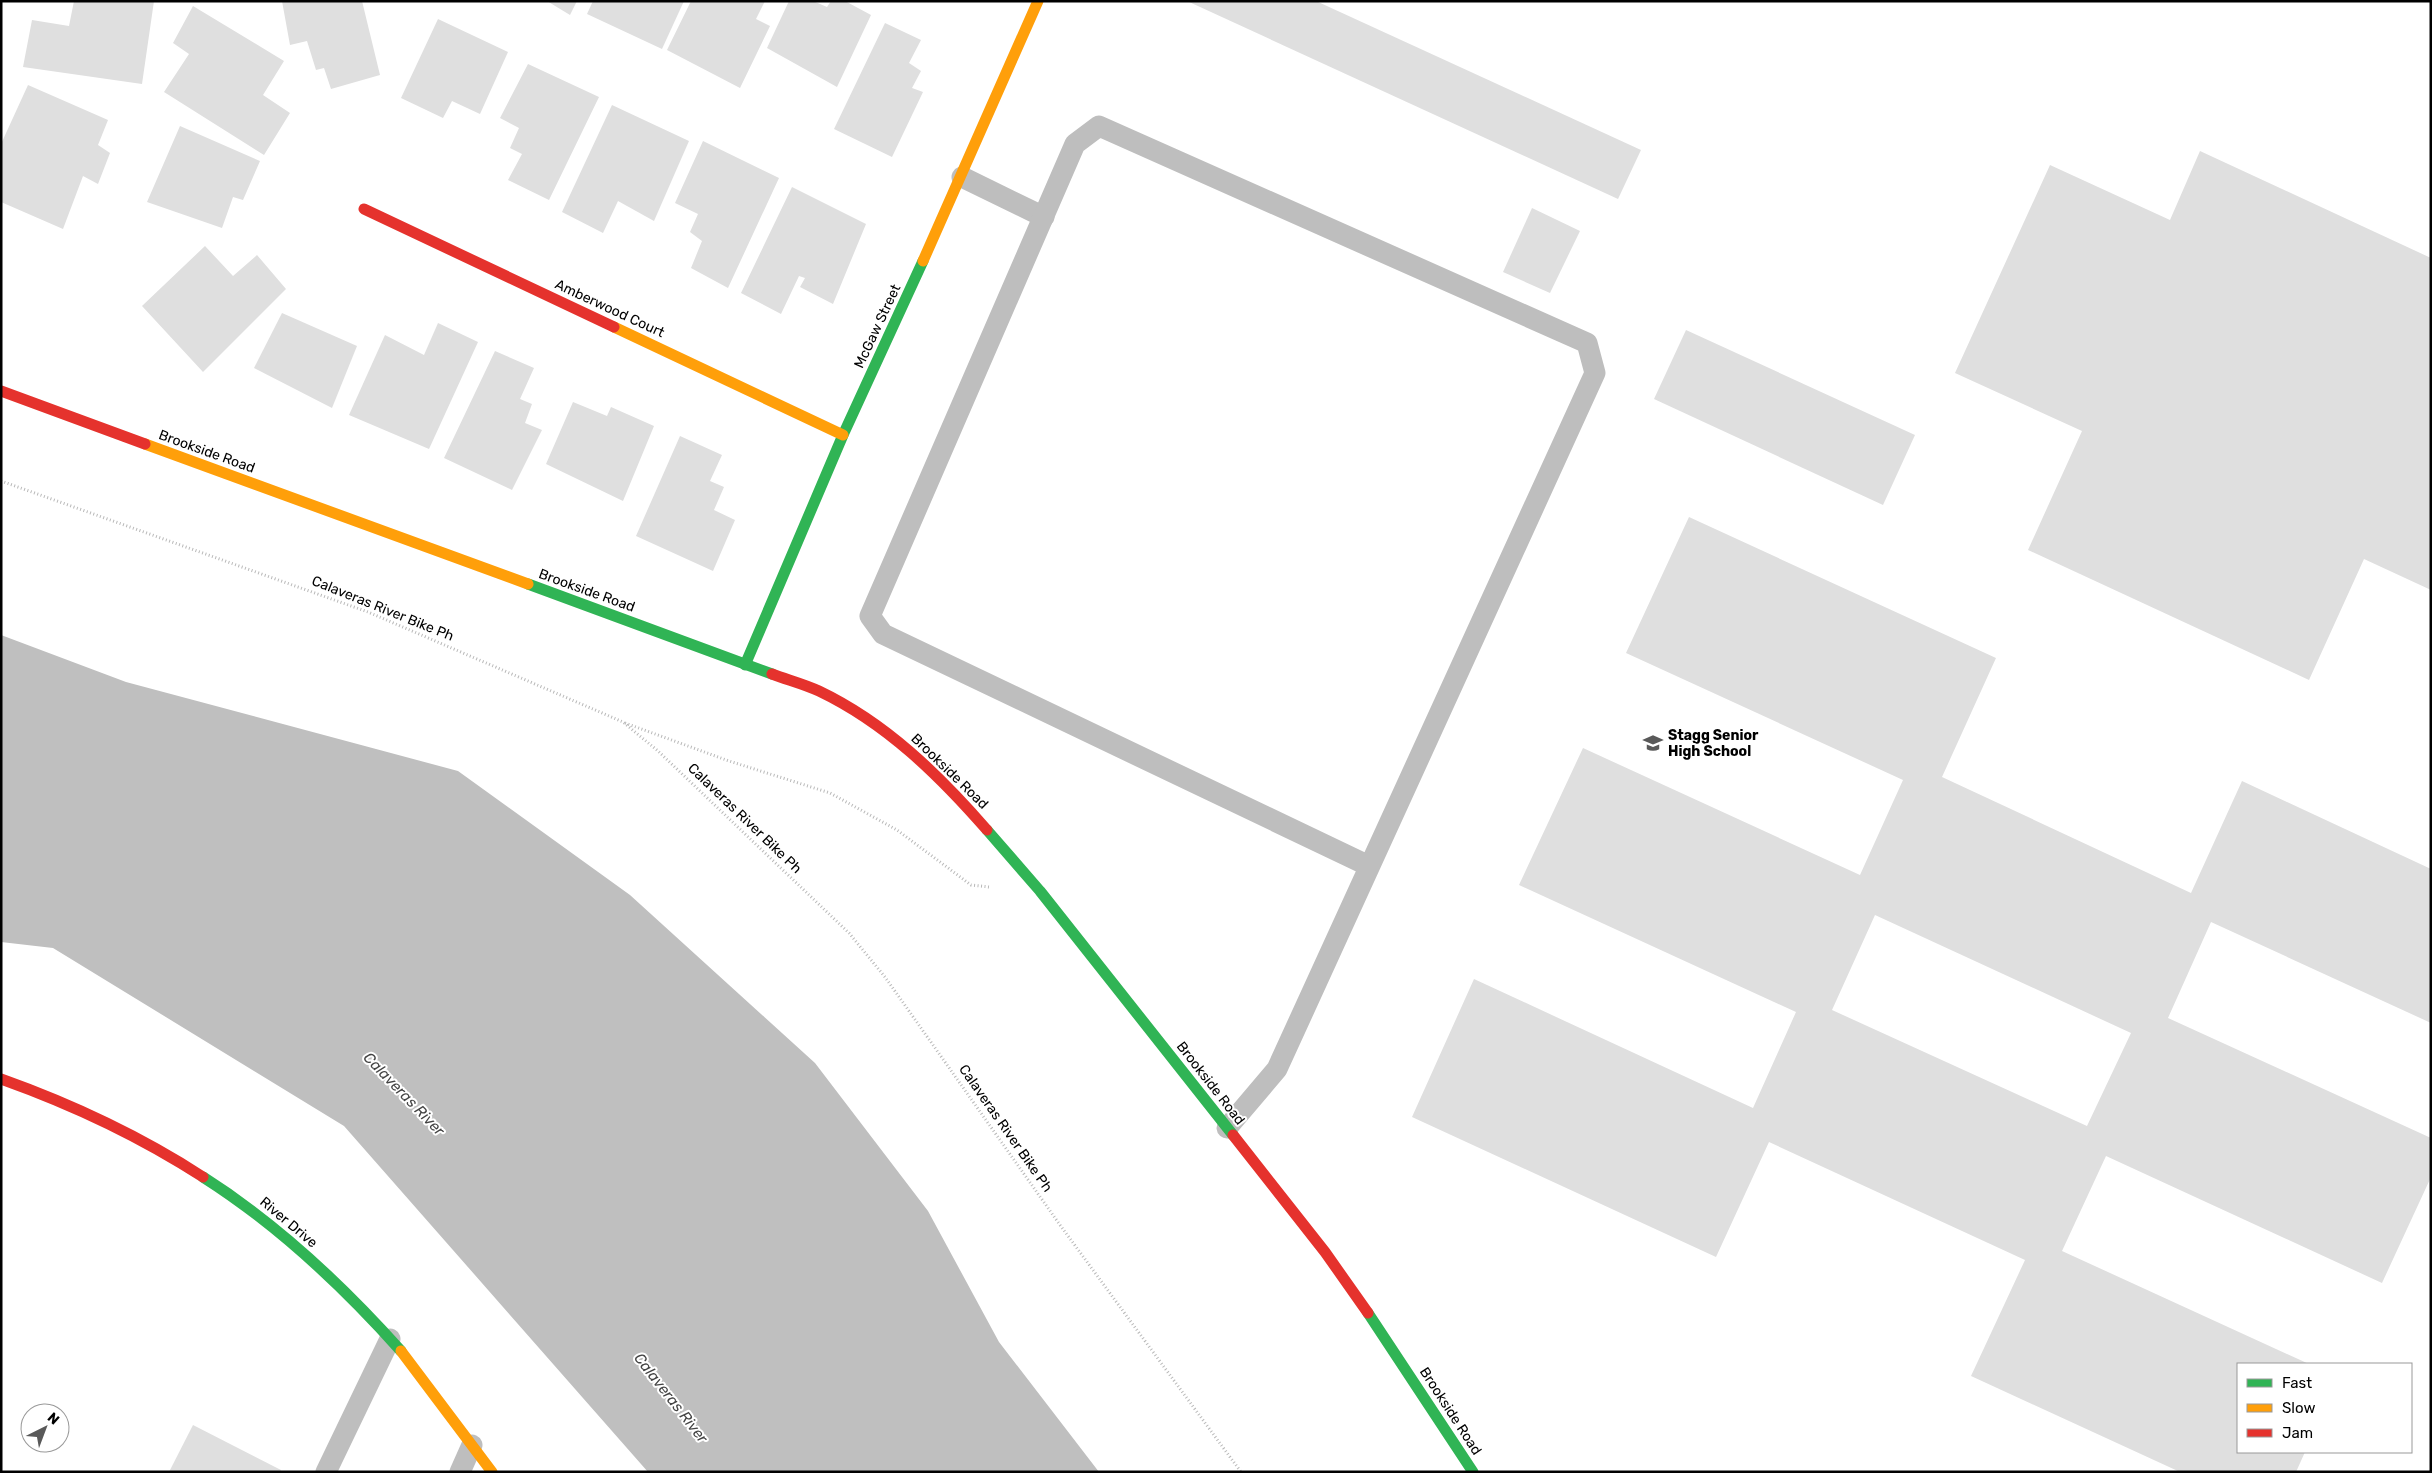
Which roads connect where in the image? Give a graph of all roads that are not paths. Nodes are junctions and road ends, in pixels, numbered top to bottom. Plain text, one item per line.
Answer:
1 (1038, 1) edge
2 (962, 177) junction
3 (364, 209) dead end
4 (1044, 217) junction
5 (1, 391) edge
6 (843, 435) junction
7 (745, 665) junction
8 (1369, 866) junction
9 (1, 1079) edge
10 (1228, 1128) junction
11 (390, 1339) junction
12 (472, 1445) junction
13 (326, 1472) edge
14 (460, 1472) edge
15 (492, 1472) edge
16 (1473, 1472) edge

1 - 2 street, McGaw Street
2 - 4 lane
2 - 6 street, McGaw Street
3 - 6 street, Amberwood Court
4 - 8 lane
4 - 8 lane
5 - 7 street, Brookside Road
6 - 7 street, McGaw Street
7 - 10 street, Brookside Road
8 - 10 lane
9 - 11 street, River Drive
10 - 16 street, Brookside Road
11 - 12 street, River Drive
11 - 13 lane
12 - 14 lane
12 - 15 street, River Drive

